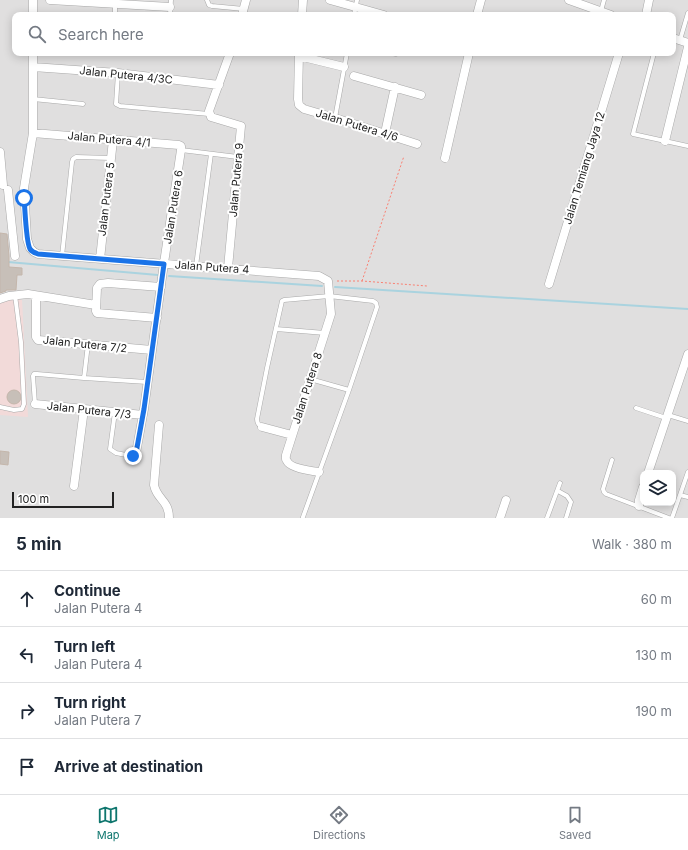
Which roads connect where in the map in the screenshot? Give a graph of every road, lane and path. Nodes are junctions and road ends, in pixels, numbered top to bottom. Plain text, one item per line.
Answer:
1 (33, 0) edge
2 (50, 0) edge
3 (207, 0) edge
4 (246, 0) edge
5 (304, 0) edge
6 (330, 0) edge
7 (481, 0) edge
8 (569, 0) edge
9 (604, 0) edge
10 (650, 0) edge
11 (116, 2) edge
12 (170, 7) edge
13 (355, 7) edge
14 (33, 12) edge
15 (115, 12) edge
16 (243, 12) edge
17 (302, 12) edge
18 (373, 12) edge
19 (478, 12) edge
20 (601, 12) joint
21 (647, 12) edge
22 (688, 13) edge
23 (683, 30) junction
24 (688, 32) edge
25 (676, 39) edge
26 (688, 43) edge
27 (688, 47) edge
28 (33, 56) edge
29 (229, 56) edge
30 (299, 56) edge
31 (306, 56) edge
32 (346, 56) edge
33 (468, 56) edge
34 (618, 56) edge
35 (653, 56) edge
36 (33, 67) junction
37 (344, 67) junction
38 (118, 73) junction
39 (354, 76) dead end
40 (219, 85) junction
41 (395, 88) junction
42 (421, 95) dead end
43 (33, 99) junction
44 (83, 104) dead end
45 (209, 114) junction
46 (335, 118) junction
47 (33, 133) junction
48 (385, 133) junction
49 (113, 140) junction
50 (664, 141) junction
51 (417, 144) dead end
52 (688, 146) edge
53 (181, 150) junction
54 (0, 152) edge
55 (211, 154) junction
56 (404, 156) dead end
57 (238, 157) junction
58 (111, 158) junction
59 (445, 158) dead end
60 (4, 186) edge
61 (24, 193) junction
62 (15, 256) dead end
63 (62, 256) junction
64 (100, 259) junction
65 (164, 264) junction
66 (196, 266) junction
67 (228, 268) junction
68 (328, 281) junction
69 (362, 281) junction
70 (549, 284) dead end
71 (428, 286) dead end
72 (161, 287) junction
73 (15, 296) junction
74 (36, 296) junction
75 (329, 296) junction
76 (0, 299) edge
77 (96, 305) junction
78 (157, 318) junction
79 (276, 329) junction
80 (325, 332) junction
81 (88, 344) junction
82 (152, 350) junction
83 (688, 354) edge
84 (84, 378) junction
85 (310, 379) junction
86 (148, 382) junction
87 (349, 390) junction
88 (35, 404) joint
89 (0, 407) edge
90 (636, 408) dead end
91 (84, 409) junction
92 (115, 412) junction
93 (143, 415) junction
94 (667, 416) junction
95 (688, 421) edge
96 (159, 425) dead end
97 (262, 427) joint
98 (292, 435) junction
99 (131, 456) joint
100 (612, 460) dead end
101 (649, 470) edge
102 (319, 472) junction
103 (688, 472) edge
104 (560, 483) dead end
105 (74, 486) dead end
106 (558, 491) junction
107 (640, 495) edge
108 (680, 495) junction
109 (688, 497) edge
110 (506, 500) dead end
111 (639, 506) junction
112 (169, 518) edge
113 (303, 518) edge
114 (500, 518) edge
115 (547, 518) edge
116 (566, 518) edge
117 (669, 518) edge
118 (672, 518) edge

1 - 14 street
2 - 11 street
3 - 16 lane
4 - 16 street
5 - 17 street
6 - 13 street
7 - 19 street
8 - 20 street
9 - 20 lane
10 - 21 street
11 - 12 street
11 - 15 lane
13 - 18 street
22 - 23 lane
23 - 24 lane
23 - 25 lane
25 - 26 street
27 - 50 street
28 - 36 street, Jalan Putera 4
29 - 40 street
30 - 46 street, Jalan Putera 4/6
31 - 37 street
32 - 37 lane
33 - 59 street
34 - 70 street, Jalan Temiang Jaya 12
35 - 50 lane
36 - 38 street, Jalan Putera 4/3C
36 - 43 street, Jalan Putera 4
37 - 46 lane
38 - 40 street, Jalan Putera 4/3C
38 - 45 lane
39 - 41 street
40 - 45 street
41 - 42 street
41 - 48 street
43 - 44 lane
43 - 47 street, Jalan Putera 4
45 - 57 street, Jalan Putera 9
46 - 48 street, Jalan Putera 4/6
47 - 49 street, Jalan Putera 4/1
47 - 61 street, Jalan Putera 4
48 - 51 street, Jalan Putera 4/6
49 - 53 street, Jalan Putera 4/1
49 - 58 street, Jalan Putera 5
50 - 52 lane
53 - 55 lane
53 - 65 street, Jalan Putera 6
54 - 60 street
55 - 57 lane
55 - 66 lane
56 - 69 path
57 - 67 street, Jalan Putera 9
58 - 63 lane
58 - 64 street, Jalan Putera 5
60 - 61 street
60 - 62 street
61 - 63 street, Jalan Putera 4
63 - 64 street, Jalan Putera 4
64 - 65 street, Jalan Putera 4
65 - 66 street, Jalan Putera 4
65 - 72 street, Jalan Putera 6
66 - 67 street, Jalan Putera 4
67 - 68 street, Jalan Putera 4
68 - 69 path
68 - 75 street, Jalan Putera 8
69 - 71 path
72 - 77 street
72 - 78 street, Jalan Putera 6
73 - 74 street
73 - 76 street
73 - 89 lane
74 - 77 street
74 - 81 street, Jalan Putera 7/2
75 - 79 lane
75 - 80 street, Jalan Putera 8
75 - 87 lane
77 - 78 street
78 - 82 street, Jalan Putera 6
79 - 80 lane
79 - 97 lane
80 - 85 street, Jalan Putera 8
81 - 82 street, Jalan Putera 7/2
81 - 84 lane
82 - 86 street, Jalan Putera 6
83 - 94 street
84 - 86 lane
84 - 88 lane
85 - 87 lane
85 - 98 street, Jalan Putera 8
86 - 93 street, Jalan Putera 6
87 - 102 lane
88 - 91 street, Jalan Putera 7/3
90 - 94 lane
91 - 92 street, Jalan Putera 7/3
91 - 105 street
92 - 93 street, Jalan Putera 7/3
92 - 99 lane
93 - 99 street, Jalan Putera 6
94 - 95 lane
94 - 101 street
96 - 112 street
97 - 98 street
98 - 102 street, Jalan Putera 8
100 - 111 lane
102 - 113 lane
103 - 108 lane
104 - 106 lane
106 - 115 lane
106 - 116 lane
107 - 111 street
108 - 109 lane
108 - 118 lane
110 - 114 street
111 - 117 lane

